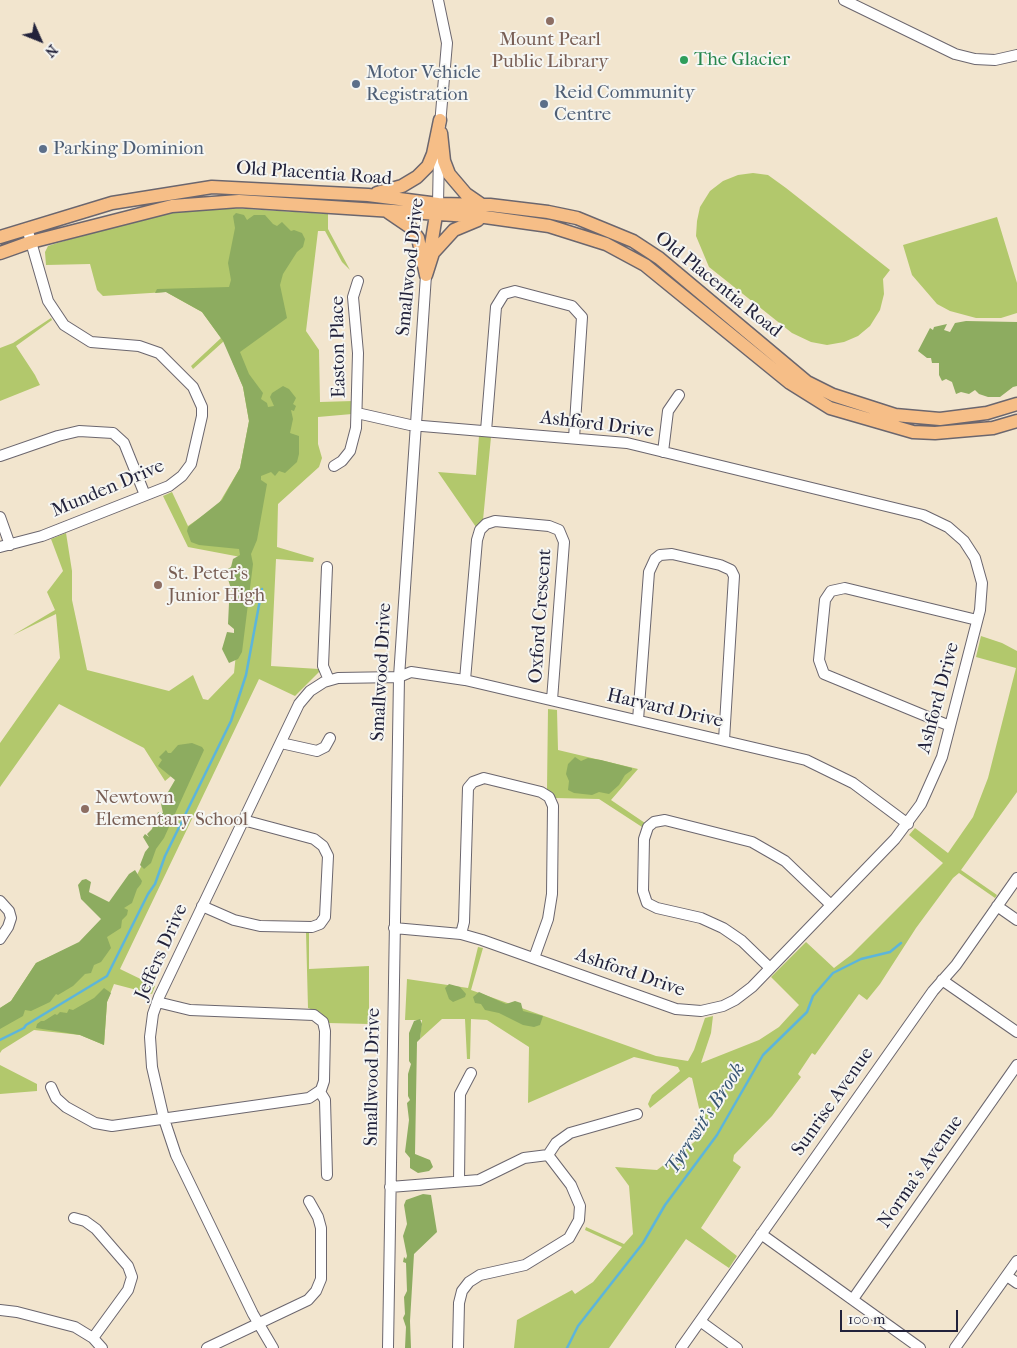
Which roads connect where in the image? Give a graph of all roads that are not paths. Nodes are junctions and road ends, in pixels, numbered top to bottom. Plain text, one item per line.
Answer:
1 (438, 0) edge
2 (844, 0) edge
3 (1017, 55) edge
4 (440, 120) junction
5 (368, 195) junction
6 (437, 210) junction
7 (386, 211) junction
8 (488, 211) junction
9 (27, 229) junction
10 (0, 237) edge
11 (31, 242) junction
12 (0, 253) edge
13 (426, 275) junction
14 (358, 281) dead end
15 (679, 395) dead end
16 (1017, 404) edge
17 (357, 413) junction
18 (1017, 421) edge
19 (417, 425) junction
20 (486, 431) junction
21 (574, 438) junction
22 (663, 452) junction
23 (0, 456) edge
24 (334, 466) dead end
25 (145, 495) junction
26 (0, 517) edge
27 (5, 546) edge
28 (327, 567) dead end
29 (977, 620) junction
30 (398, 677) junction
31 (329, 680) junction
32 (466, 680) junction
33 (552, 700) junction
34 (638, 720) junction
35 (950, 726) junction
36 (330, 738) dead end
37 (724, 740) junction
38 (281, 743) junction
39 (243, 820) junction
40 (908, 824) junction
41 (1017, 878) edge
42 (0, 901) edge
43 (831, 905) junction
44 (202, 906) junction
45 (998, 906) junction
46 (1017, 920) edge
47 (394, 928) junction
48 (461, 934) junction
49 (0, 939) edge
50 (534, 958) junction
51 (770, 968) junction
52 (942, 980) junction
53 (157, 1002) junction
54 (1017, 1032) edge
55 (1017, 1065) edge
56 (471, 1073) dead end
57 (51, 1087) dead end
58 (320, 1092) junction
59 (637, 1114) dead end
60 (164, 1120) junction
61 (548, 1155) junction
62 (327, 1175) dead end
63 (459, 1181) junction
64 (390, 1187) junction
65 (309, 1201) dead end
66 (74, 1218) dead end
67 (761, 1234) junction
68 (1017, 1261) edge
69 (1007, 1276) junction
70 (1017, 1283) edge
71 (853, 1299) junction
72 (0, 1310) edge
73 (700, 1321) junction
74 (258, 1323) junction
75 (93, 1338) junction
76 (102, 1348) edge
77 (207, 1348) edge
78 (273, 1348) edge
79 (388, 1348) edge
80 (458, 1348) edge
81 (681, 1348) edge
82 (737, 1348) edge
83 (920, 1348) edge
84 (955, 1348) edge

1 - 4 street, Smallwood Drive
2 - 3 street
4 - 5 main road
4 - 6 street, Smallwood Drive
4 - 8 main road
5 - 6 main road, Old Placentia Road
5 - 9 main road, Old Placentia Road
6 - 7 main road, Old Placentia Road
6 - 8 main road, Old Placentia Road
6 - 13 main road, Smallwood Drive
7 - 11 main road, Old Placentia Road
7 - 13 main road
8 - 13 main road
8 - 16 main road, Old Placentia Road
8 - 18 main road, Old Placentia Road
9 - 10 main road, Old Placentia Road
9 - 11 street, Munden Drive
11 - 12 main road, Old Placentia Road
11 - 25 street, Munden Drive
13 - 19 street, Smallwood Drive
14 - 17 street, Easton Place
15 - 22 street
17 - 19 street, Easton Place
17 - 24 street, Easton Place
19 - 20 street, Ashford Drive
19 - 30 street, Smallwood Drive
20 - 21 street, Ashford Drive
20 - 21 street
21 - 22 street, Ashford Drive
22 - 29 street, Ashford Drive
23 - 25 street
25 - 27 street, Munden Drive
26 - 27 street
28 - 31 street
29 - 35 street, Ashford Drive
29 - 35 street
30 - 31 street, Jeffers Drive
30 - 32 street, Harvard Drive
30 - 47 street, Smallwood Drive
31 - 38 street, Jeffers Drive
32 - 33 street, Harvard Drive
32 - 33 street, Oxford Crescent
33 - 34 street, Harvard Drive
34 - 37 street, Harvard Drive
34 - 37 street
35 - 40 street, Ashford Drive
36 - 38 street
37 - 40 street, Harvard Drive
38 - 39 street, Jeffers Drive
39 - 44 street, Jeffers Drive
39 - 44 street
40 - 43 street, Ashford Drive
41 - 45 street, Sunrise Avenue
42 - 49 street
43 - 51 street, Ashford Drive
43 - 51 street
44 - 53 street, Jeffers Drive
45 - 46 street
45 - 52 street, Sunrise Avenue
47 - 48 street, Ashford Drive
47 - 64 street, Smallwood Drive
48 - 50 street, Ashford Drive
48 - 50 street
50 - 51 street, Ashford Drive
52 - 54 street
52 - 67 street, Sunrise Avenue
53 - 58 street
53 - 60 street, Jeffers Drive
55 - 71 street, Norma's Avenue
56 - 63 street
57 - 60 street
58 - 60 street
58 - 62 street
59 - 61 street
60 - 74 street, Jeffers Drive
61 - 63 street
61 - 80 street
63 - 64 street
64 - 79 street, Smallwood Drive
65 - 74 street
66 - 75 street
67 - 71 street
67 - 73 street, Sunrise Avenue
68 - 69 street
69 - 70 street
69 - 84 street
71 - 83 street
72 - 75 street
73 - 81 street, Sunrise Avenue
73 - 82 street
74 - 77 street
74 - 78 street, Jeffers Drive
75 - 76 street

